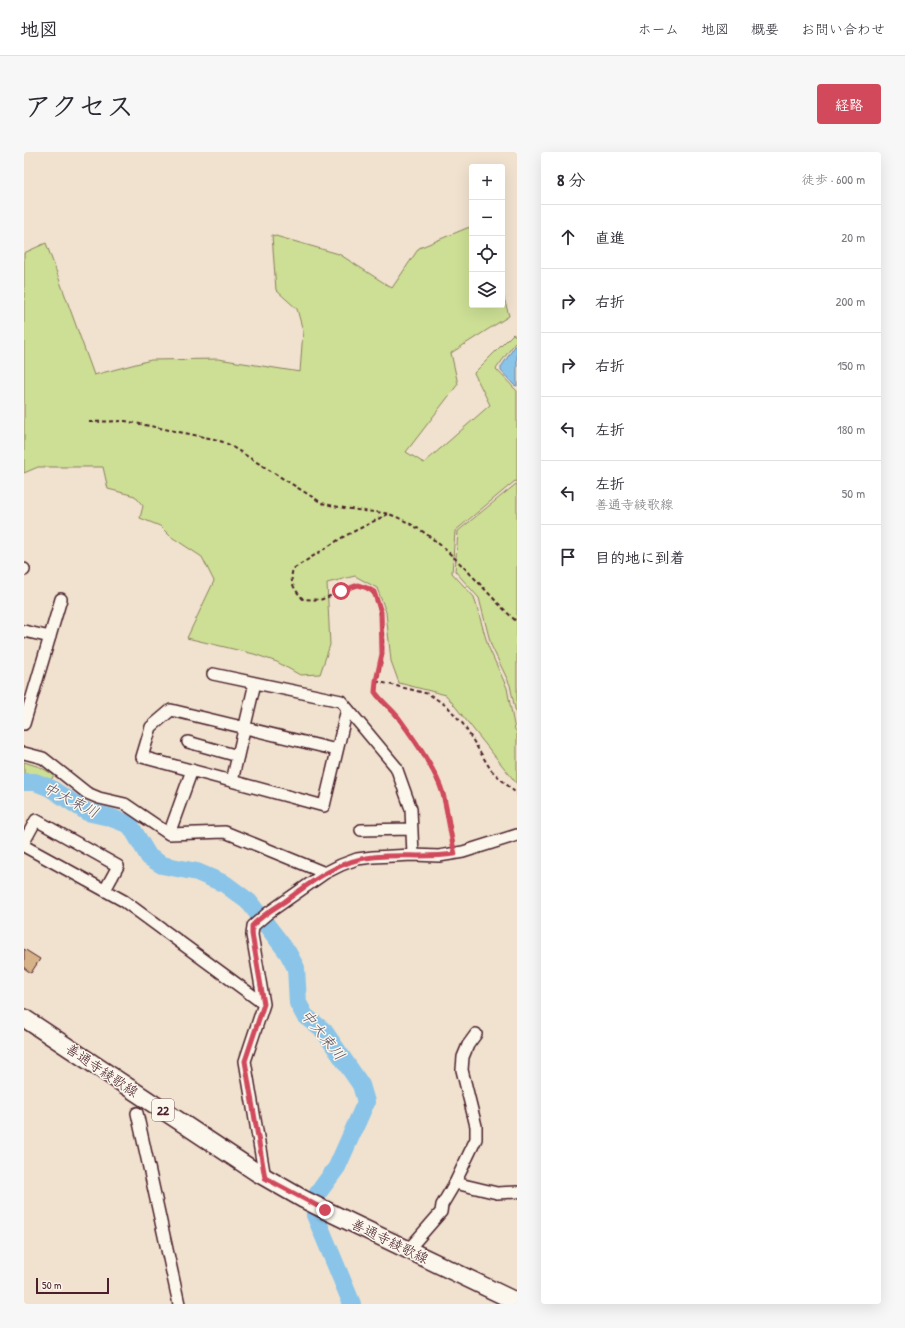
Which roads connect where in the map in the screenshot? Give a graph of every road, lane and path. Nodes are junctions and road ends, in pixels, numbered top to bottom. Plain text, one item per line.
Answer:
1 (89, 422) dead end
2 (388, 514) junction
3 (61, 599) dead end
4 (517, 622) edge
5 (24, 631) edge
6 (50, 637) junction
7 (213, 674) dead end
8 (376, 681) junction
9 (255, 683) junction
10 (347, 709) junction
11 (24, 724) edge
12 (245, 727) junction
13 (188, 742) dead end
14 (338, 750) junction
15 (24, 753) edge
16 (238, 756) junction
17 (192, 770) junction
18 (232, 781) junction
19 (517, 794) edge
20 (411, 828) junction
21 (361, 830) dead end
22 (169, 834) junction
23 (517, 835) edge
24 (24, 842) edge
25 (24, 846) edge
26 (455, 854) junction
27 (413, 855) junction
28 (325, 873) junction
29 (105, 890) junction
30 (264, 1004) junction
31 (24, 1018) edge
32 (476, 1034) dead end
33 (137, 1113) dead end
34 (265, 1178) junction
35 (455, 1183) junction
36 (517, 1192) edge
37 (408, 1250) junction
38 (517, 1302) edge
39 (179, 1304) edge

1 - 2 path
2 - 4 path
2 - 8 path
3 - 6 street
5 - 6 street
6 - 11 street
7 - 9 street
8 - 19 path
8 - 26 path
9 - 10 street
9 - 12 street
10 - 14 street
10 - 20 street
12 - 14 street
12 - 16 street
12 - 17 street
13 - 16 street
14 - 18 street
15 - 22 street
16 - 18 street
17 - 18 street
17 - 22 street
20 - 21 street
20 - 27 street
22 - 28 street
23 - 26 street
24 - 29 street
25 - 29 street
26 - 27 street
27 - 28 street
28 - 30 street
29 - 30 street
30 - 34 street
31 - 34 main road, 善通寺綾歌線 / 22
32 - 35 street
33 - 39 street
34 - 37 main road, 善通寺綾歌線 / 22
35 - 36 street
35 - 37 street
37 - 38 main road, 善通寺綾歌線 / 22

